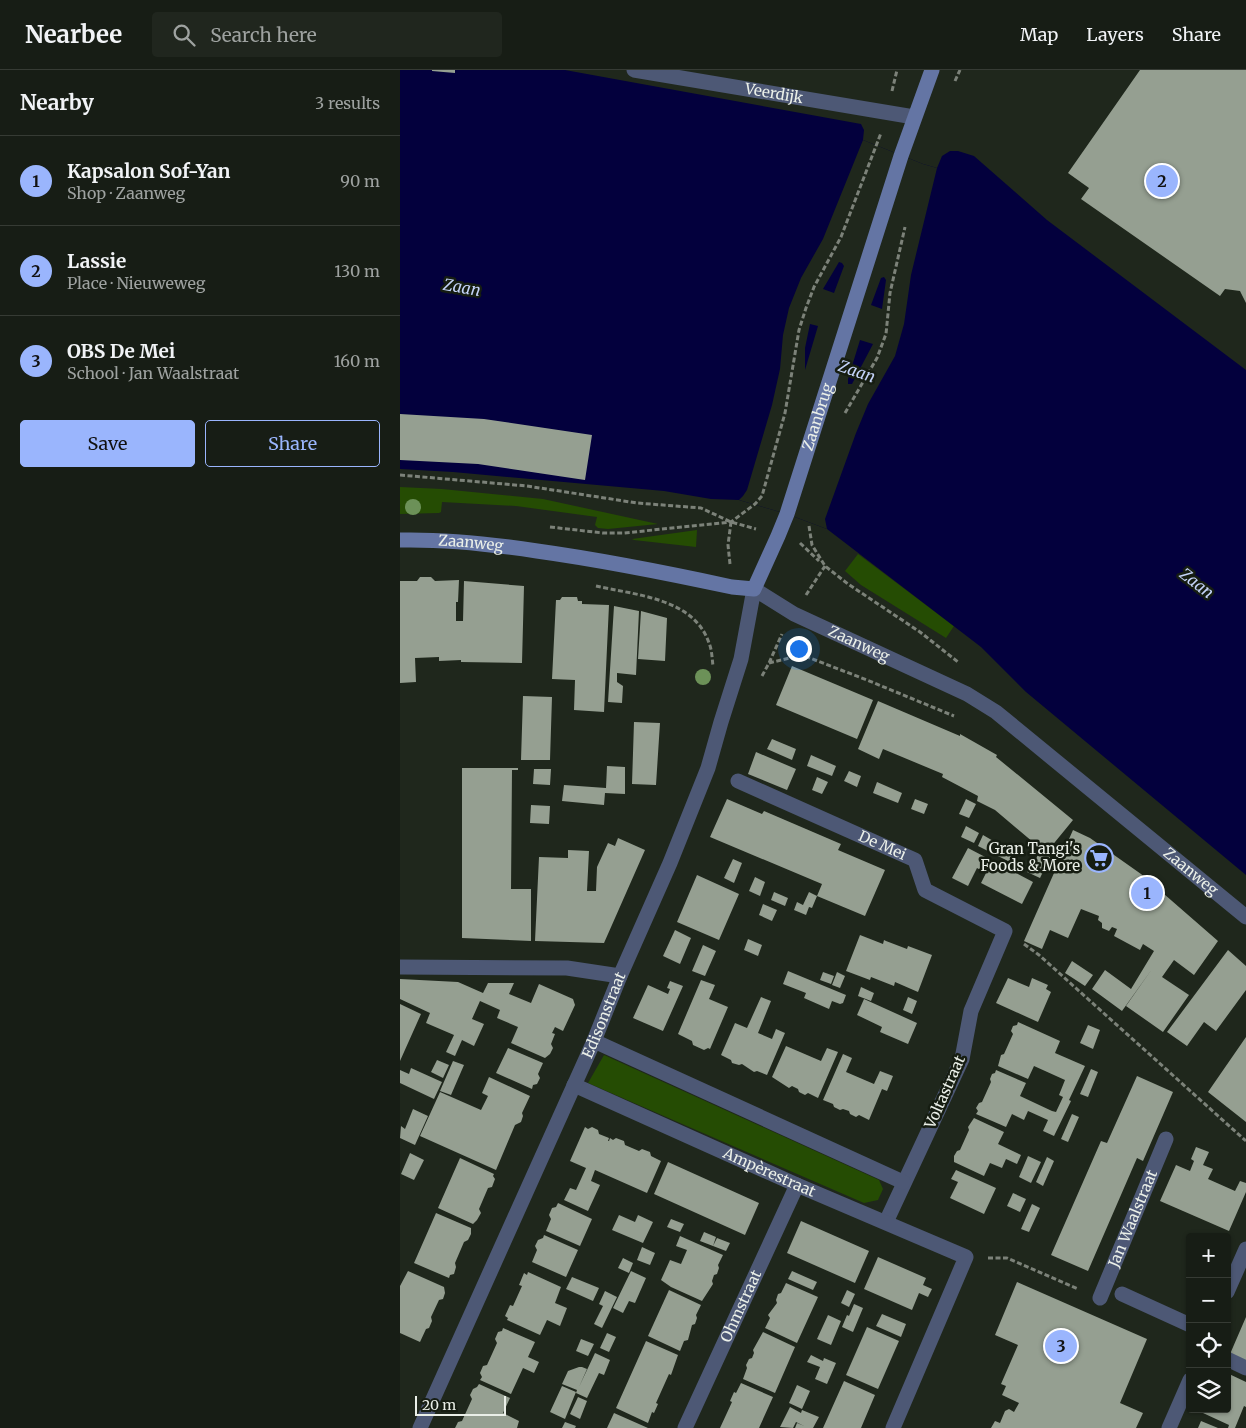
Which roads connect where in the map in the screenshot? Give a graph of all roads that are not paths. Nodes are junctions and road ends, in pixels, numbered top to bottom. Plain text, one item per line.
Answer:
1 (634, 70) edge
2 (932, 70) edge
3 (914, 117) junction
4 (400, 540) edge
5 (754, 589) junction
6 (738, 781) dead end
7 (1246, 917) edge
8 (1005, 931) joint
9 (400, 967) edge
10 (620, 976) junction
11 (594, 1042) junction
12 (574, 1086) junction
13 (1166, 1139) dead end
14 (904, 1182) junction
15 (797, 1185) junction
16 (886, 1222) junction
17 (1246, 1249) edge
18 (1231, 1283) edge
19 (1122, 1294) dead end
20 (1100, 1298) road end
21 (1186, 1323) edge
22 (1231, 1361) edge
23 (1246, 1368) edge
24 (1186, 1389) edge
25 (420, 1428) edge
26 (685, 1428) edge
27 (893, 1428) edge
28 (1169, 1428) edge

1 - 3 street, Veerdijk
2 - 3 main road, Zaanbrug
3 - 5 main road, Zaanbrug
4 - 5 main road, Zaanweg
5 - 7 street, Zaanweg
5 - 10 street, Edisonstraat
6 - 8 street, De Mei
8 - 14 street, Voltastraat
9 - 10 street
10 - 11 street, Edisonstraat
11 - 12 street, Edisonstraat
11 - 14 street
12 - 15 street, Ampèrestraat
12 - 25 street, Edisonstraat
13 - 20 street, Jan Waalstraat
14 - 16 street, Voltastraat
15 - 16 street, Ampèrestraat
15 - 26 street, Ohmstraat
16 - 27 street, Ampèrestraat
17 - 18 street
19 - 21 street
22 - 23 street
24 - 28 street

